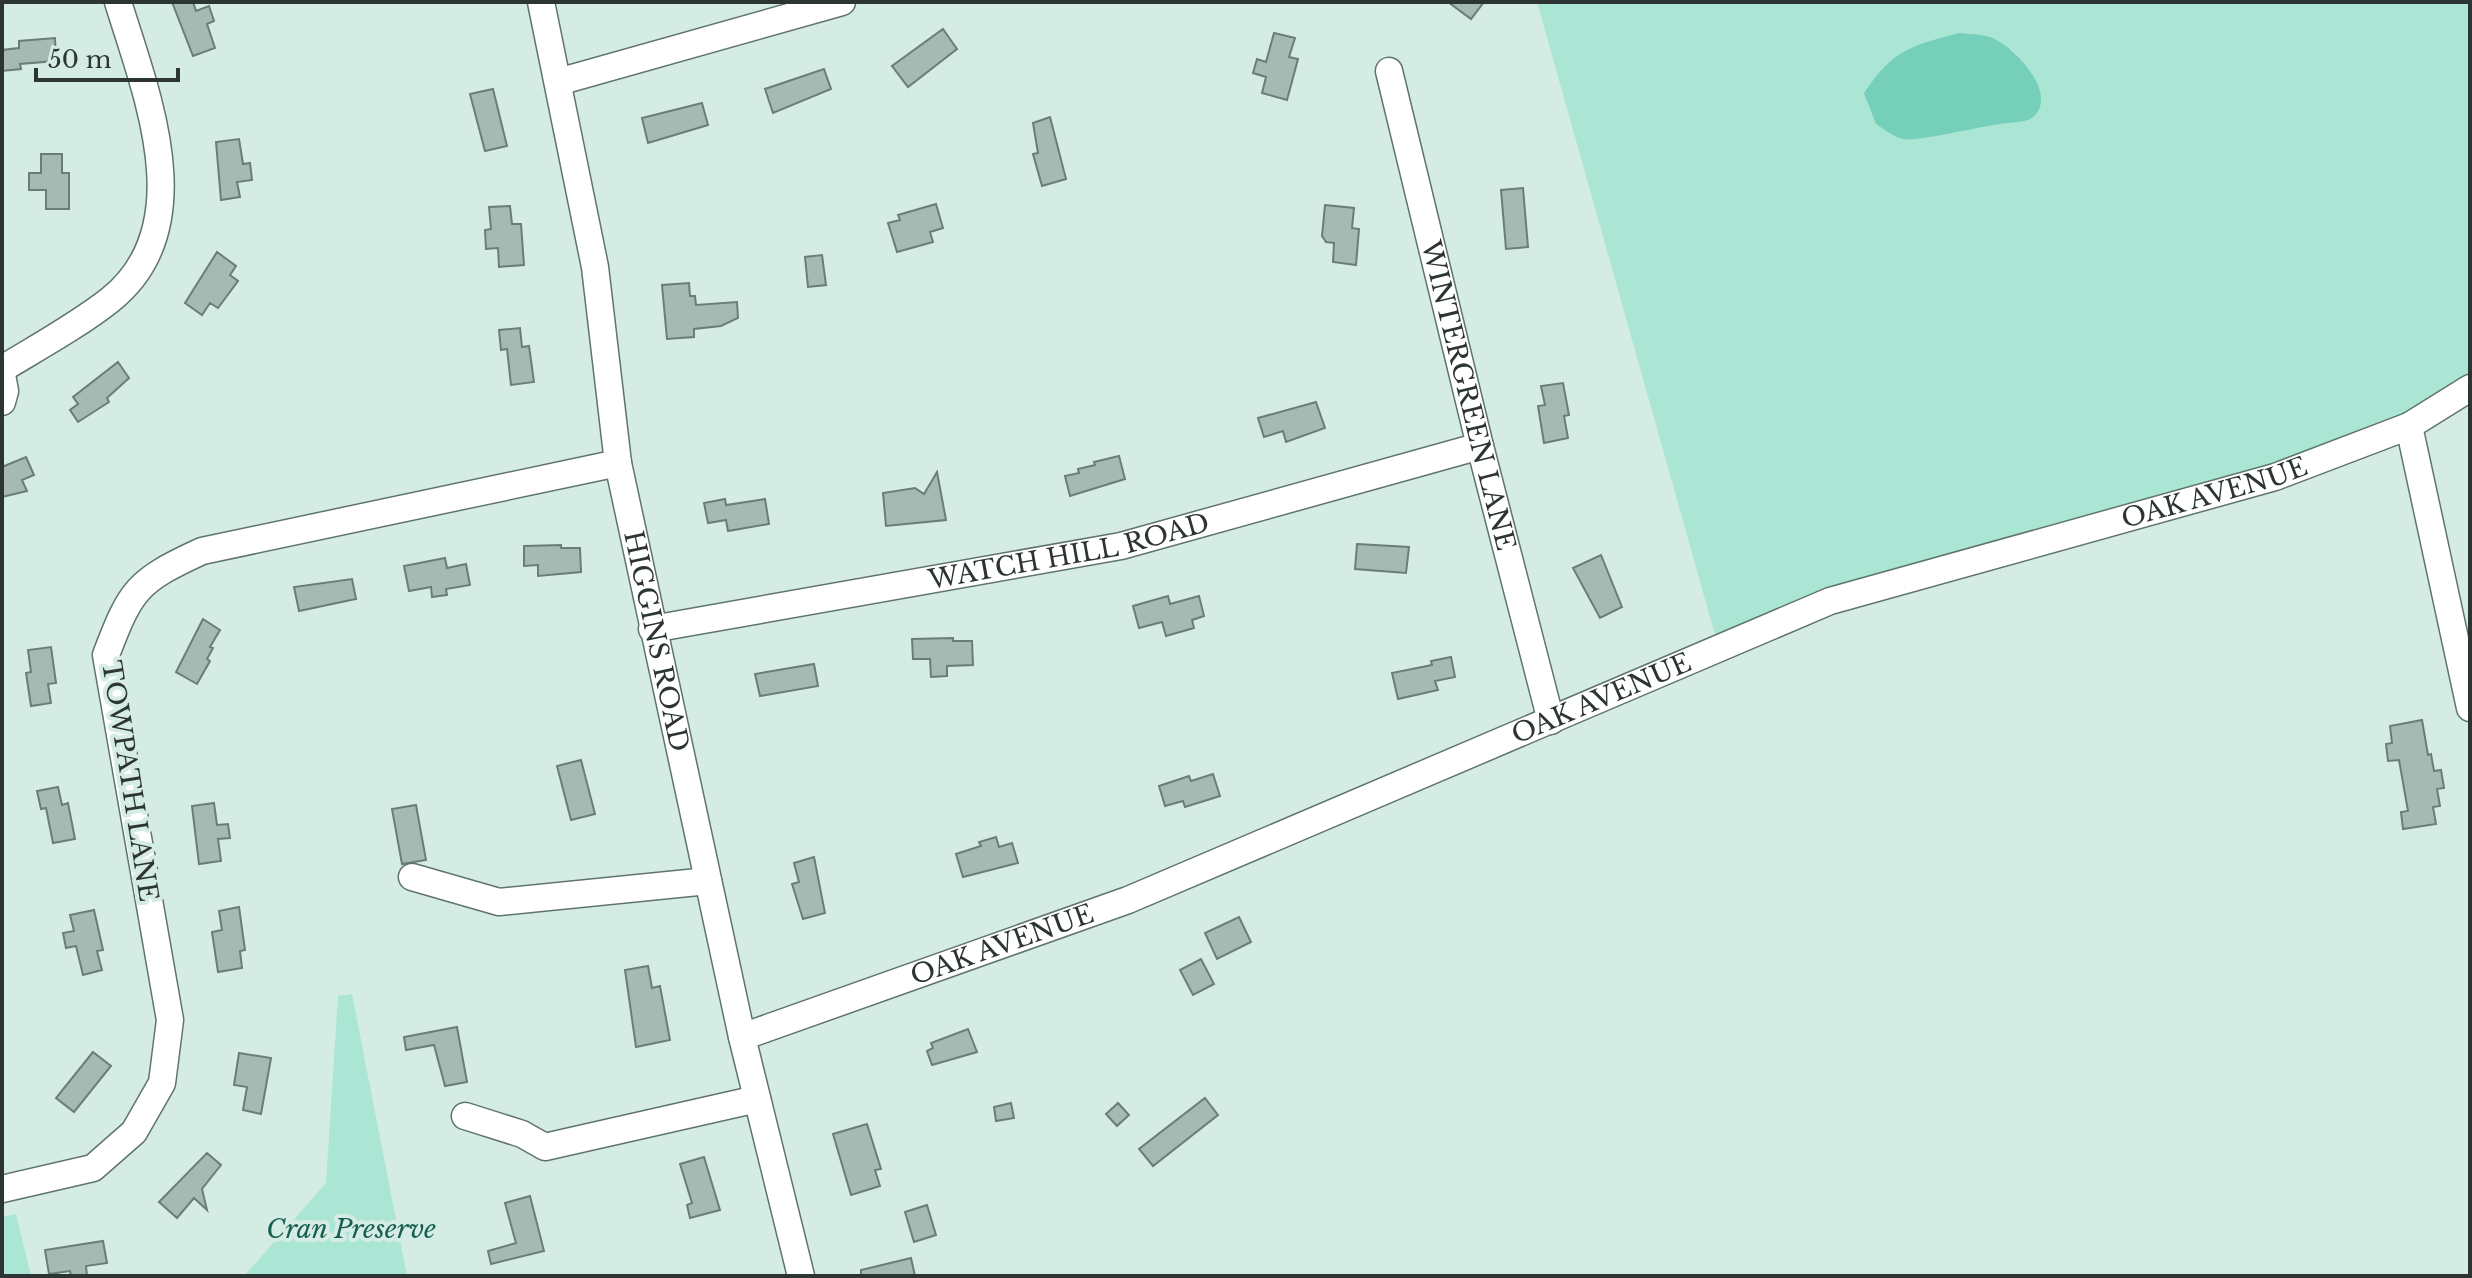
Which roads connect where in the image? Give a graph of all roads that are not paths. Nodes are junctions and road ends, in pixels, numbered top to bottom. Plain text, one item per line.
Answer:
1 (118, 2) edge
2 (541, 2) edge
3 (842, 2) edge
4 (1389, 71) dead end
5 (558, 82) junction
6 (2, 372) edge
7 (2470, 388) edge
8 (2, 402) edge
9 (2409, 426) junction
10 (1480, 446) junction
11 (618, 463) junction
12 (652, 629) junction
13 (2470, 708) edge
14 (1551, 721) junction
15 (412, 877) dead end
16 (708, 881) junction
17 (742, 1037) junction
18 (757, 1099) junction
19 (465, 1116) dead end
20 (2, 1189) edge
21 (801, 1276) edge

1 - 6 street
2 - 5 street, HIGGINS ROAD
3 - 5 street
4 - 10 street, WINTERGREEN LANE
5 - 11 street, HIGGINS ROAD
6 - 8 street
7 - 9 street, OAK AVENUE
9 - 13 street
9 - 14 street, OAK AVENUE
10 - 12 street, WATCH HILL ROAD
10 - 14 street, WINTERGREEN LANE
11 - 12 street, HIGGINS ROAD
11 - 20 street, TOWPATH LANE
12 - 16 street, HIGGINS ROAD
14 - 17 street, OAK AVENUE
15 - 16 street
16 - 17 street, HIGGINS ROAD
17 - 18 street, HIGGINS ROAD
18 - 19 street
18 - 21 street, HIGGINS ROAD

